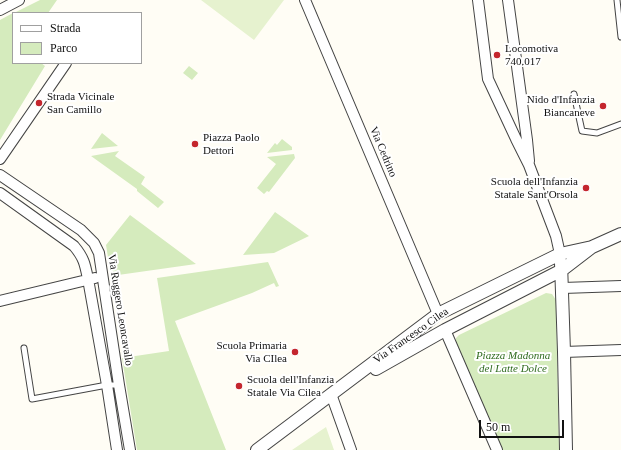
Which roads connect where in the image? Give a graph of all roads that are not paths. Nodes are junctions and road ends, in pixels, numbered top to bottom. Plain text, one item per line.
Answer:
1 (18, 0) edge
2 (305, 0) edge
3 (478, 0) edge
4 (509, 0) edge
5 (617, 0) edge
6 (0, 10) edge
7 (621, 37) edge
8 (65, 64) edge
9 (574, 94) dead end
10 (621, 124) edge
11 (516, 140) junction
12 (527, 140) junction
13 (0, 159) edge
14 (529, 165) junction
15 (0, 175) edge
16 (0, 193) edge
17 (621, 234) edge
18 (592, 247) junction
19 (560, 254) junction
20 (562, 270) junction
21 (102, 277) junction
22 (88, 279) junction
23 (621, 286) edge
24 (562, 288) junction
25 (0, 301) edge
26 (438, 314) junction
27 (445, 330) junction
28 (24, 348) dead end
29 (621, 350) edge
30 (564, 352) junction
31 (107, 385) junction
32 (119, 385) junction
33 (331, 394) junction
34 (116, 450) edge
35 (130, 450) edge
36 (256, 450) edge
37 (351, 450) edge
38 (497, 450) edge
39 (566, 450) edge

1 - 6 street
2 - 26 street, Via Cedrino
3 - 11 street
4 - 12 street
5 - 7 lane
8 - 13 street
9 - 10 lane
11 - 12 street
11 - 14 street
12 - 14 street
14 - 19 street
15 - 21 street, Via Ruggero Leoncavallo
16 - 22 street
17 - 18 street
18 - 19 street, Via Francesco Cilea
18 - 20 street, Via Francesco Cilea
19 - 20 street
19 - 26 street, Via Francesco Cilea
20 - 24 street
20 - 27 street, Via Francesco Cilea
21 - 22 street
21 - 32 street, Via Ruggero Leoncavallo
22 - 25 street
22 - 31 street
23 - 24 street
24 - 30 street
26 - 33 street, Via Francesco Cilea
27 - 33 street, Via Francesco Cilea
27 - 38 street
28 - 31 lane
29 - 30 street
30 - 39 street
31 - 32 lane
31 - 34 street
32 - 35 street, Via Ruggero Leoncavallo
33 - 36 street, Via Francesco Cilea
33 - 37 street

